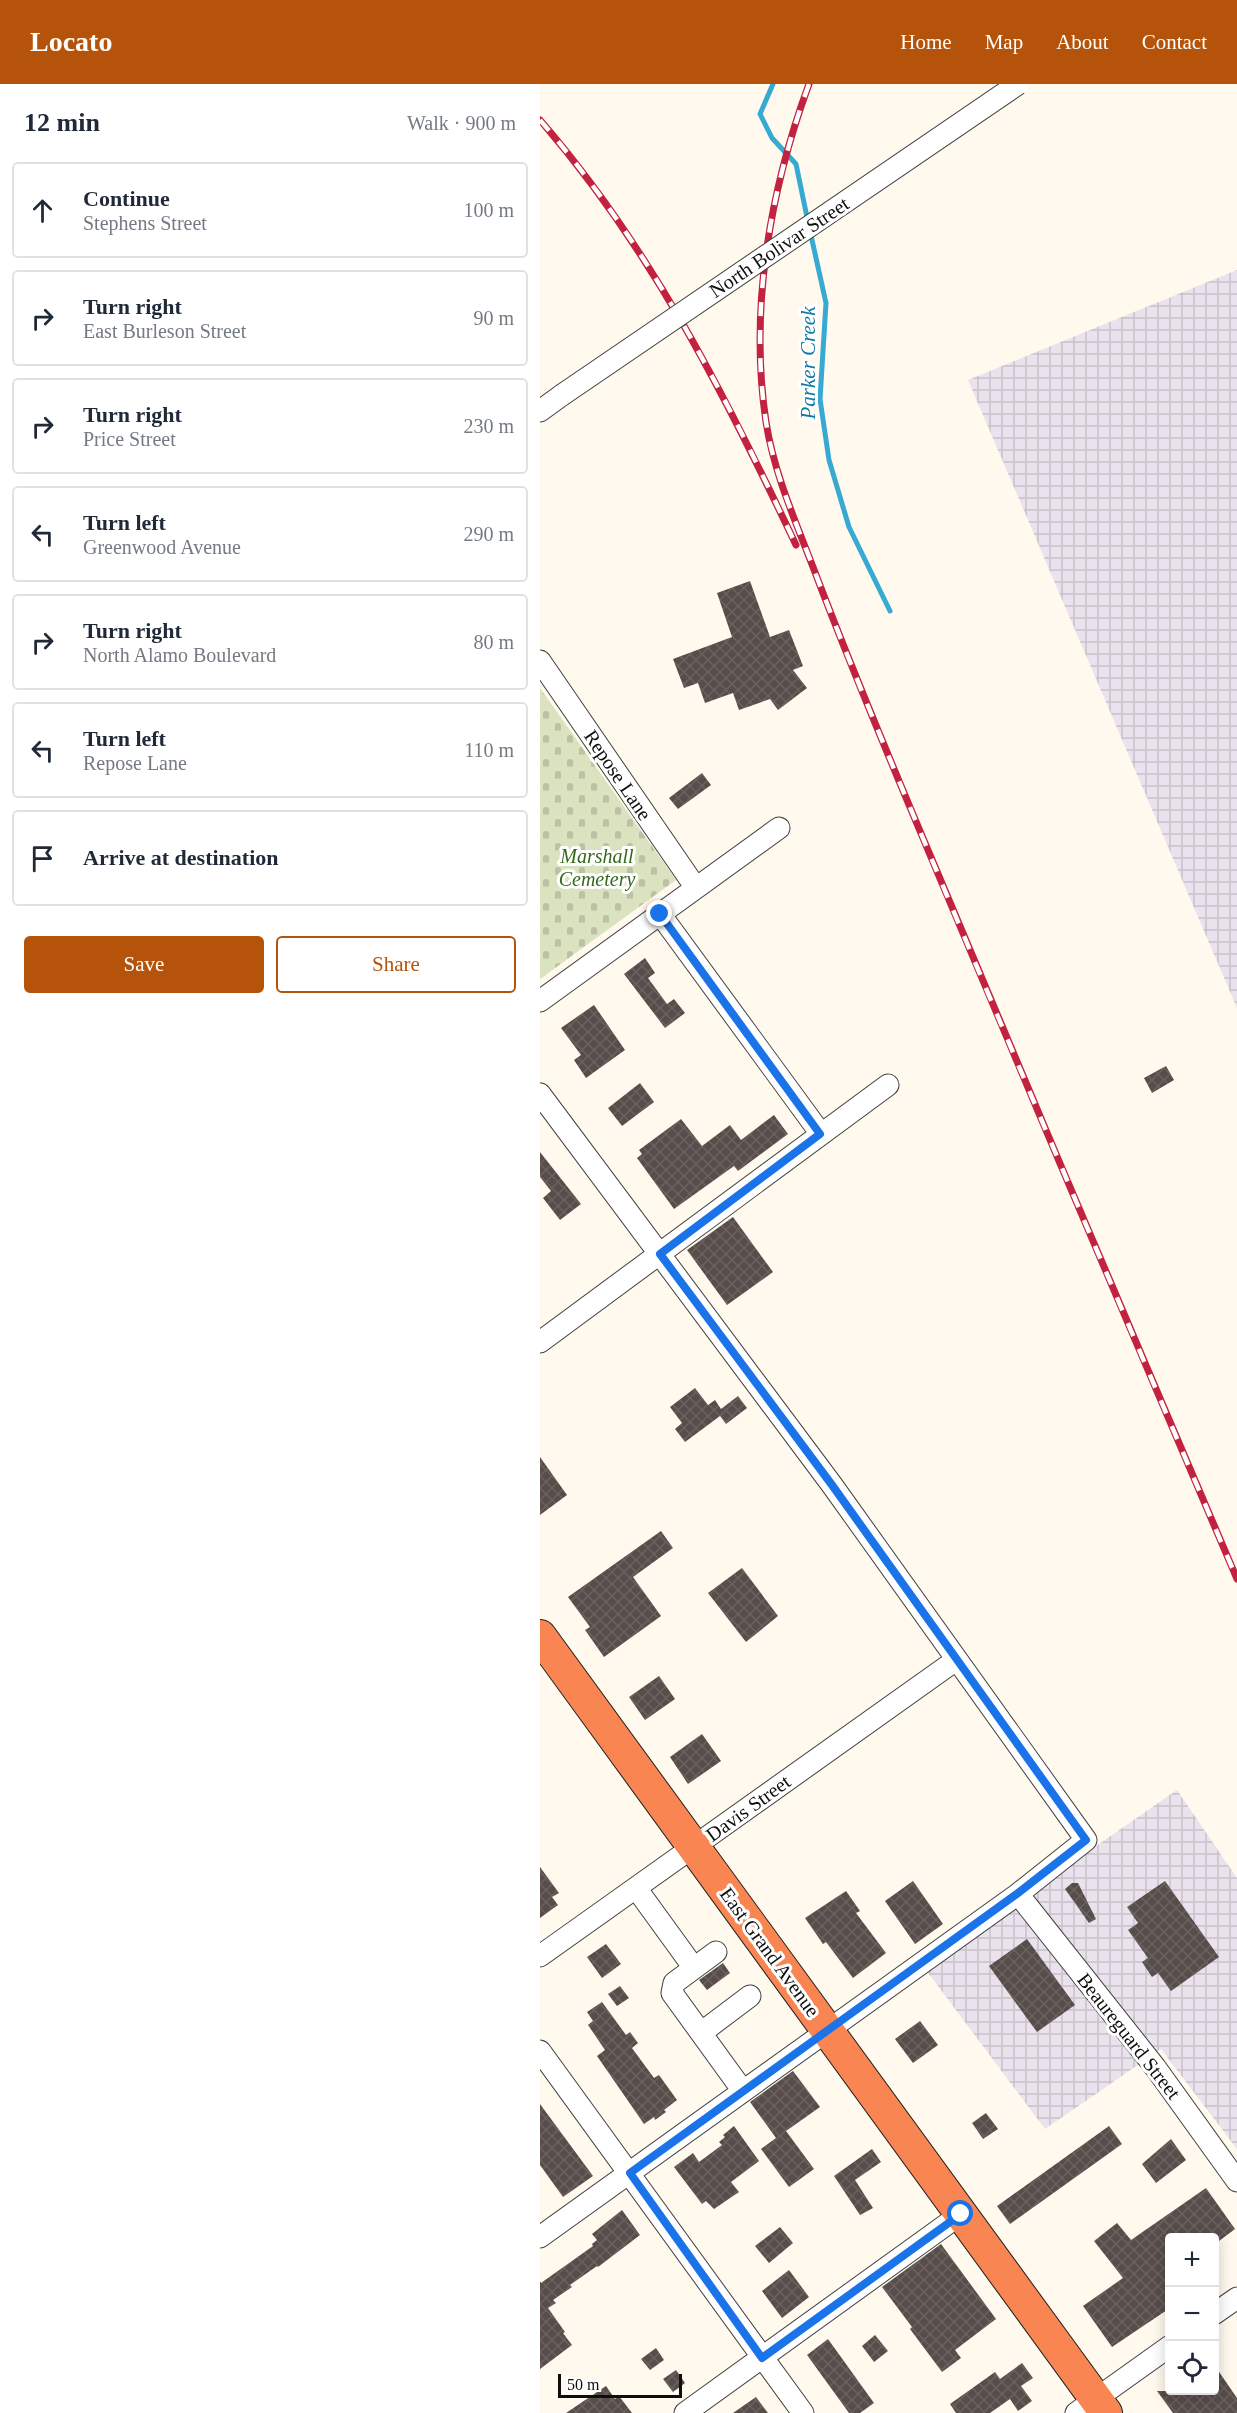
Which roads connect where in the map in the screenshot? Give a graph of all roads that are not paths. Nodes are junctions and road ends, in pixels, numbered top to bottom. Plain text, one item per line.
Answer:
1 (1018, 84) edge
2 (548, 401) edge
3 (540, 661) edge
4 (779, 828) dead end
5 (696, 888) junction
6 (660, 914) junction
7 (540, 1001) edge
8 (888, 1085) dead end
9 (540, 1094) edge
10 (820, 1134) junction
11 (660, 1254) junction
12 (540, 1342) edge
13 (540, 1636) edge
14 (956, 1660) junction
15 (693, 1847) junction
16 (636, 1888) junction
17 (1018, 1893) junction
18 (716, 1952) dead end
19 (540, 1956) edge
20 (694, 1968) junction
21 (750, 1996) dead end
22 (827, 2030) junction
23 (701, 2033) junction
24 (540, 2051) edge
25 (743, 2091) junction
26 (630, 2173) junction
27 (1237, 2181) edge
28 (961, 2214) junction
29 (540, 2237) edge
30 (1237, 2298) edge
31 (1219, 2311) edge
32 (1165, 2350) edge
33 (762, 2358) junction
34 (1093, 2408) edge
35 (685, 2413) edge
36 (803, 2413) edge

1 - 2 street, North Bolivar Street, bridge
3 - 5 street, Repose Lane
4 - 5 street
5 - 6 street
6 - 7 street
6 - 10 street
8 - 10 street
9 - 11 street
10 - 11 street
11 - 12 street
11 - 14 street
13 - 15 highway, East Grand Avenue
14 - 15 street, Davis Street
14 - 17 street
15 - 16 street, Davis Street
15 - 22 highway, East Grand Avenue
16 - 19 street, Davis Street
16 - 20 street
17 - 22 street
17 - 27 street, Beaureguard Street
18 - 20 street
20 - 23 street
21 - 23 street
22 - 25 street
22 - 28 highway, East Grand Avenue
23 - 25 street
24 - 26 street
25 - 26 street
26 - 29 street
26 - 33 street
28 - 33 street
28 - 34 highway, East Grand Avenue
30 - 31 street
32 - 34 street
33 - 35 street
33 - 36 street

